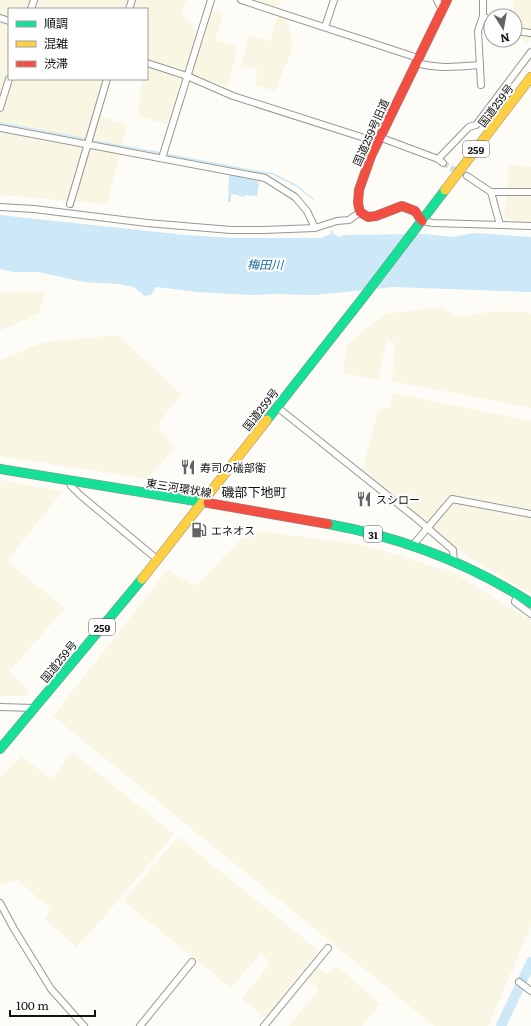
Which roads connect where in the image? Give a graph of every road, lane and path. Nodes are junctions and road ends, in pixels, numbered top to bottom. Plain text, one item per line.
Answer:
1 (211, 0) edge
2 (241, 0) edge
3 (334, 0) edge
4 (437, 0) edge
5 (447, 0) edge
6 (442, 10) junction
7 (483, 18) edge
8 (325, 27) junction
9 (531, 52) edge
10 (417, 60) junction
11 (148, 63) edge
12 (480, 65) junction
13 (187, 76) junction
14 (531, 77) edge
15 (9, 80) edge
16 (107, 80) edge
17 (481, 84) dead end
18 (500, 93) junction
19 (511, 103) junction
20 (0, 108) edge
21 (0, 128) edge
22 (378, 140) junction
23 (88, 141) junction
24 (163, 155) junction
25 (467, 176) tunnel mouth
26 (491, 192) junction
27 (531, 192) edge
28 (70, 204) dead end
29 (0, 207) edge
30 (360, 212) junction
31 (422, 221) junction
32 (500, 225) junction
33 (531, 226) edge
34 (315, 228) junction
35 (277, 407) junction
36 (0, 469) edge
37 (69, 480) junction
38 (202, 503) junction
39 (531, 514) edge
40 (427, 528) junction
41 (413, 545) junction
42 (158, 560) junction
43 (454, 561) junction
44 (517, 594) junction
45 (531, 603) edge
46 (531, 614) edge
47 (0, 707) edge
48 (36, 708) junction
49 (0, 749) edge
50 (0, 903) edge
51 (328, 948) dead end
52 (192, 962) dead end
53 (519, 982) dead end
54 (531, 991) edge
55 (84, 1026) edge
56 (140, 1026) edge
57 (264, 1026) edge

1 - 13 street
2 - 8 street
3 - 8 street
4 - 6 street
5 - 6 main road, 国道259号旧道
6 - 10 main road, 国道259号旧道
7 - 12 street
8 - 10 street
9 - 18 street
10 - 12 street
10 - 22 main road, 国道259号旧道
11 - 13 street
12 - 17 street
13 - 22 street
13 - 24 street
14 - 19 main road, 国道259号 / 259
15 - 20 street
16 - 23 street
18 - 19 street
18 - 22 street
19 - 31 main road, 国道259号 / 259
21 - 23 street
22 - 30 main road, 国道259号旧道
23 - 24 street
23 - 28 street
24 - 34 street
25 - 26 street
26 - 27 street
26 - 32 street
29 - 34 street
30 - 31 main road
30 - 34 street
31 - 32 street
31 - 35 main road, 国道259号 / 259
32 - 33 street
35 - 38 main road, 国道259号 / 259
35 - 40 street
36 - 37 main road, 東三河環状線 / 31
37 - 38 main road, 東三河環状線 / 31
37 - 42 street
38 - 41 main road, 東三河環状線 / 31
38 - 42 main road, 国道259号 / 259
39 - 40 street
40 - 41 street
40 - 43 street
41 - 43 main road, 東三河環状線 / 31
42 - 48 main road, 国道259号 / 259
43 - 44 main road, 東三河環状線 / 31
44 - 45 main road, 東三河環状線 / 31
44 - 46 street
47 - 48 street
48 - 49 main road, 国道259号 / 259
50 - 55 street
51 - 57 street
52 - 56 street
53 - 54 street

